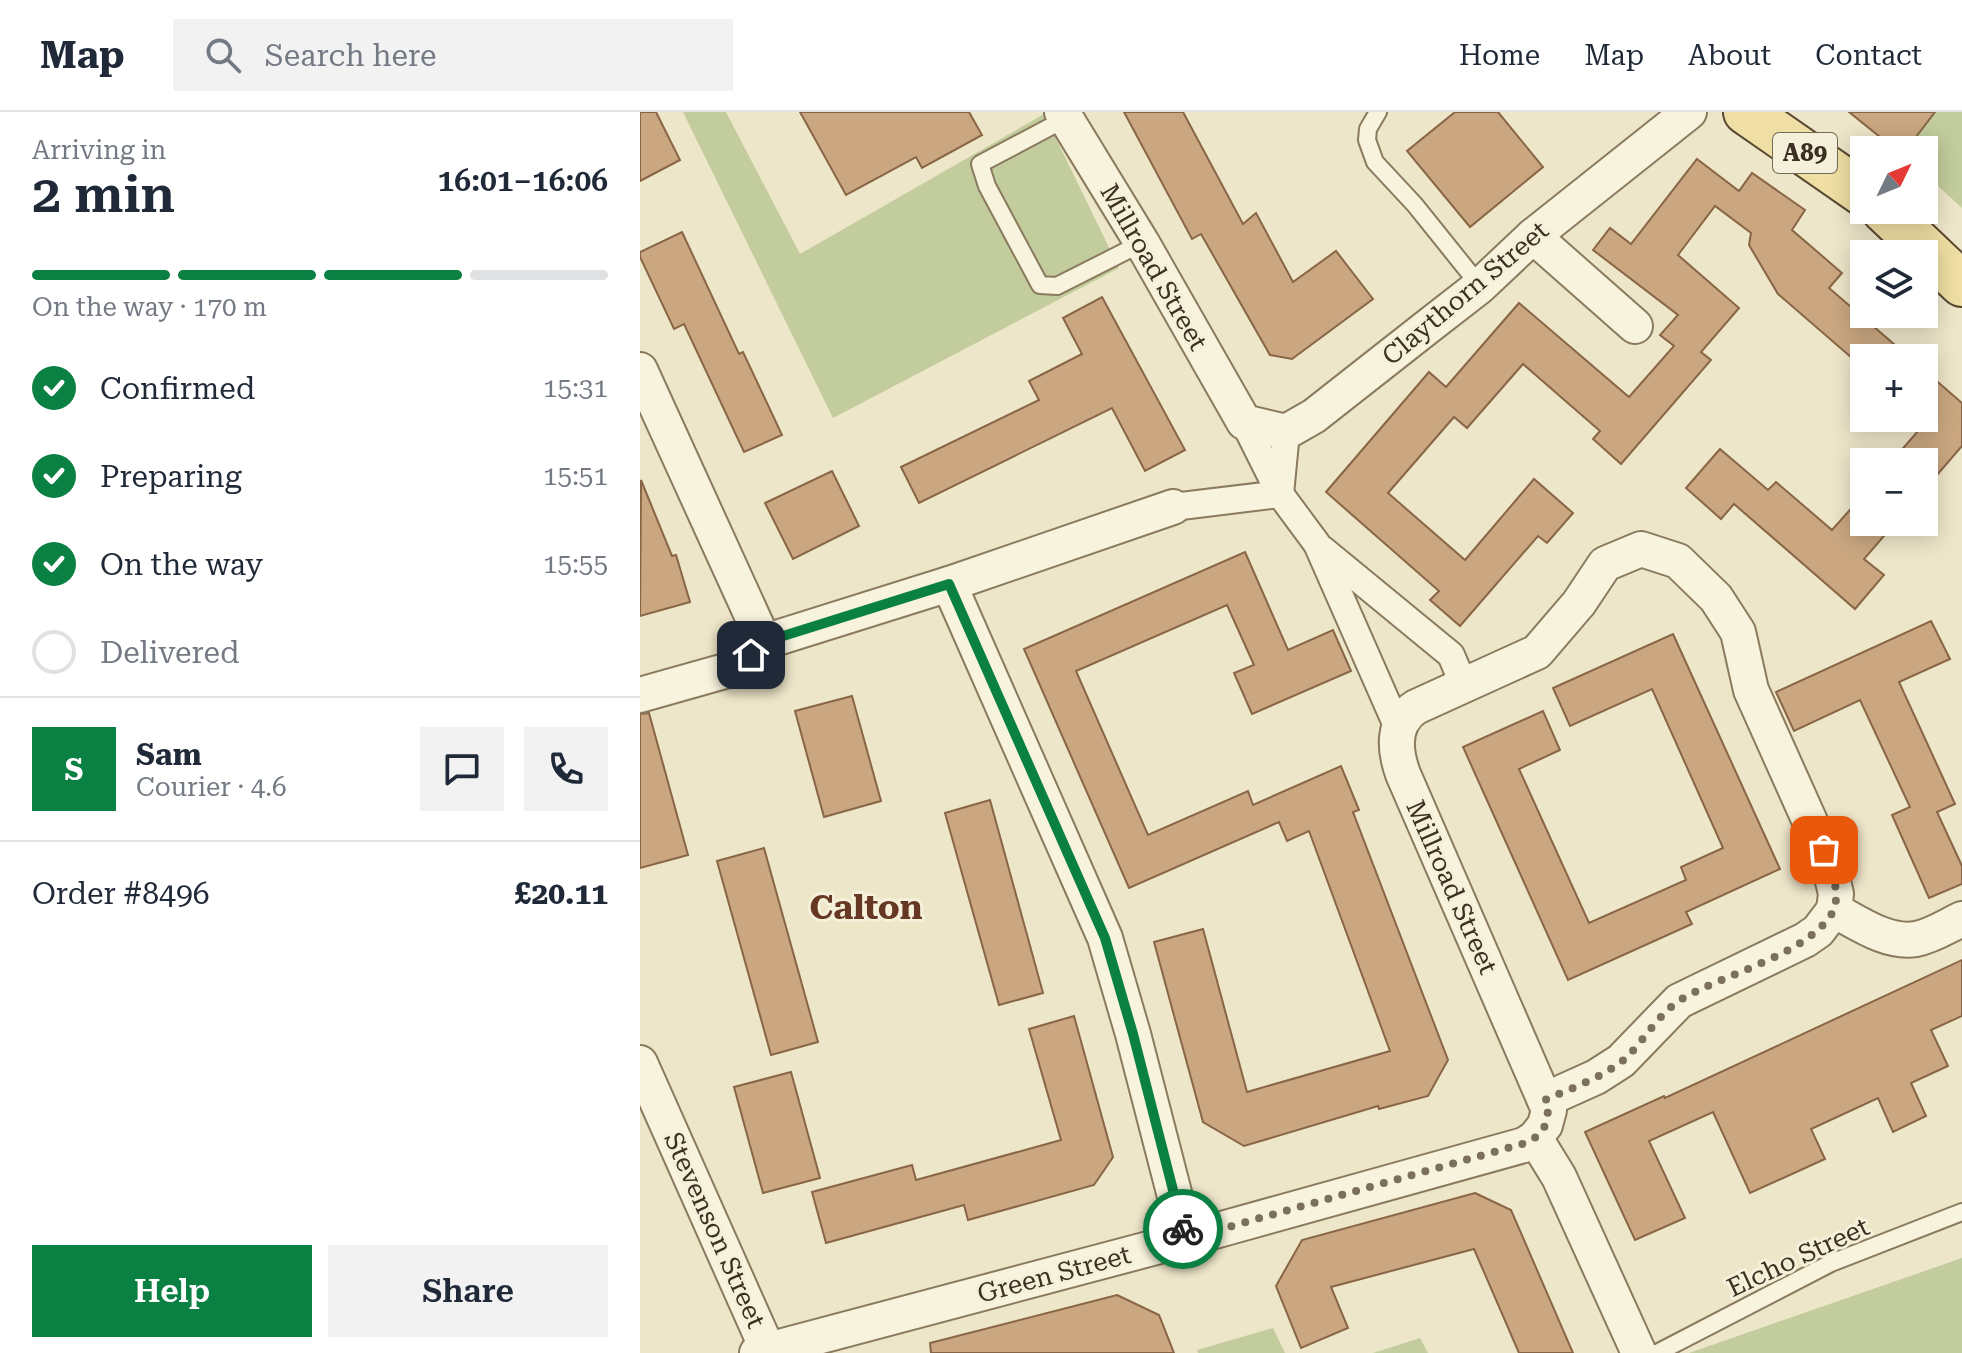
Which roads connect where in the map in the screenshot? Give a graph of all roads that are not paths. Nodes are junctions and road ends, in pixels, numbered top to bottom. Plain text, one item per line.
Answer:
1 (1378, 112) edge
2 (1689, 112) edge
3 (1746, 112) edge
4 (1064, 116) edge
5 (1850, 184) edge
6 (1899, 224) edge
7 (1533, 236) junction
8 (1142, 243) junction
9 (1962, 284) edge
10 (1480, 286) junction
11 (1635, 326) dead end
12 (640, 370) edge
13 (1244, 422) junction
14 (1286, 432) junction
15 (1280, 494) junction
16 (1173, 507) joint
17 (1317, 544) junction
18 (949, 584) junction
19 (764, 642) junction
20 (1464, 686) junction
21 (640, 695) edge
22 (1398, 728) junction
23 (1834, 910) junction
24 (1962, 919) edge
25 (640, 1063) edge
26 (1545, 1100) junction
27 (1535, 1138) junction
28 (1962, 1212) edge
29 (1186, 1239) junction
30 (765, 1352) edge
31 (1639, 1353) edge
32 (1657, 1353) edge

1 - 10 lane
2 - 7 street, Claythorn Street
3 - 5 main road, A89
4 - 8 street, Millroad Street
4 - 8 lane
6 - 9 main road
7 - 10 street, Claythorn Street
7 - 11 street
8 - 13 street, Millroad Street
10 - 14 street, Claythorn Street
12 - 19 street
13 - 14 street
13 - 15 street, Millroad Street
14 - 15 street
15 - 16 street
15 - 17 street, Millroad Street
16 - 18 street
17 - 20 street
17 - 22 street, Millroad Street
18 - 19 street
18 - 29 street
19 - 21 street
20 - 22 street
20 - 23 street
22 - 26 street, Millroad Street
23 - 24 street
23 - 26 street
25 - 30 street, Stevenson Street
26 - 27 street
27 - 29 street, Green Street
27 - 31 street
28 - 32 lane, Elcho Street
29 - 30 street, Green Street

